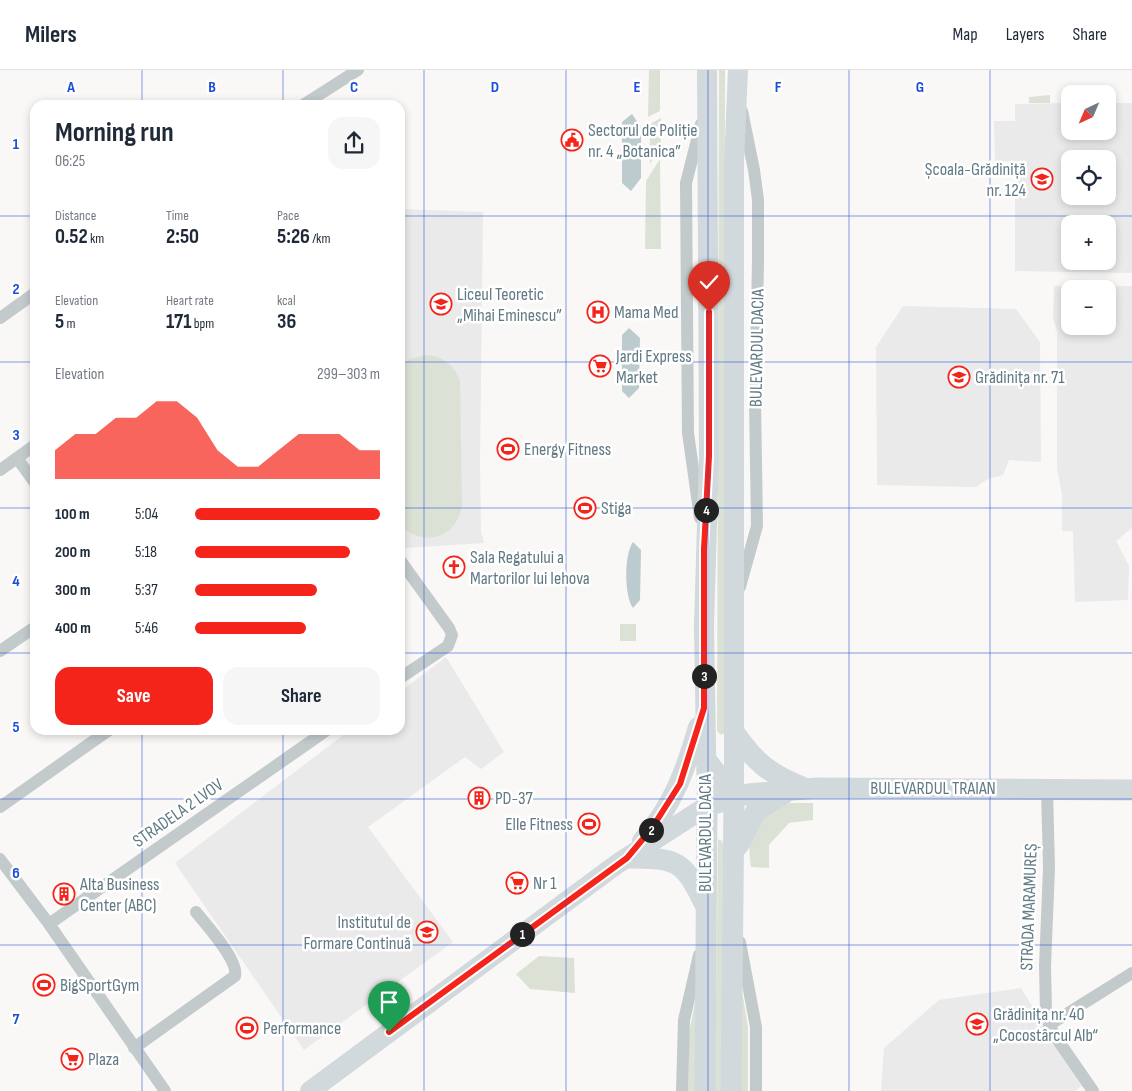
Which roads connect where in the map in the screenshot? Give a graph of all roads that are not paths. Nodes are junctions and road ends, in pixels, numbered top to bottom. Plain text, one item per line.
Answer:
1 (358, 70) edge
2 (707, 70) edge
3 (738, 70) edge
4 (312, 100) edge
5 (30, 297) edge
6 (0, 318) edge
7 (30, 449) edge
8 (17, 458) junction
9 (0, 470) edge
10 (30, 476) edge
11 (405, 567) edge
12 (30, 630) edge
13 (1, 650) edge
14 (405, 675) edge
15 (704, 708) junction
16 (734, 732) junction
17 (102, 735) edge
18 (320, 735) edge
19 (705, 736) junction
20 (705, 758) junction
21 (799, 789) junction
22 (1048, 789) junction
23 (1132, 790) edge
24 (734, 797) junction
25 (707, 806) junction
26 (0, 807) edge
27 (734, 856) junction
28 (627, 858) junction
29 (0, 859) edge
30 (705, 906) junction
31 (734, 908) junction
32 (196, 912) dead end
33 (49, 924) junction
34 (705, 931) junction
35 (1132, 973) edge
36 (1050, 1024) junction
37 (134, 1048) junction
38 (165, 1091) edge
39 (310, 1091) edge
40 (682, 1091) edge
41 (705, 1091) edge
42 (731, 1091) edge
43 (756, 1091) edge
44 (1093, 1091) edge

1 - 4 street
2 - 15 main road, BULEVARDUL DACIA
3 - 16 main road, BULEVARDUL DACIA
5 - 6 street
7 - 8 street
8 - 9 street
8 - 10 street
11 - 14 street
12 - 13 street
15 - 19 main road, BULEVARDUL DACIA
15 - 28 main road
16 - 19 main road
16 - 21 highway
16 - 24 main road, BULEVARDUL DACIA
17 - 26 street
18 - 33 street, STRADELA 2 LVOV
19 - 20 main road, BULEVARDUL DACIA
20 - 24 highway
20 - 25 main road, BULEVARDUL DACIA
21 - 22 highway, BULEVARDUL TRAIAN
21 - 24 highway, BULEVARDUL TRAIAN
21 - 27 highway
22 - 23 highway, BULEVARDUL TRAIAN
22 - 36 street, STRADA MARAMUREȘ
24 - 25 highway, BULEVARDUL TRAIAN
24 - 27 highway, BULEVARDUL DACIA
25 - 28 main road
25 - 30 highway, BULEVARDUL DACIA
27 - 31 highway, BULEVARDUL DACIA
28 - 30 highway
28 - 39 main road
29 - 33 street
30 - 34 highway, BULEVARDUL DACIA
31 - 42 highway, BULEVARDUL DACIA
31 - 43 street, BULEVARDUL DACIA
32 - 37 street
33 - 37 street
34 - 40 street, BULEVARDUL DACIA
34 - 41 highway, BULEVARDUL DACIA
35 - 36 street
36 - 44 street
37 - 38 street

